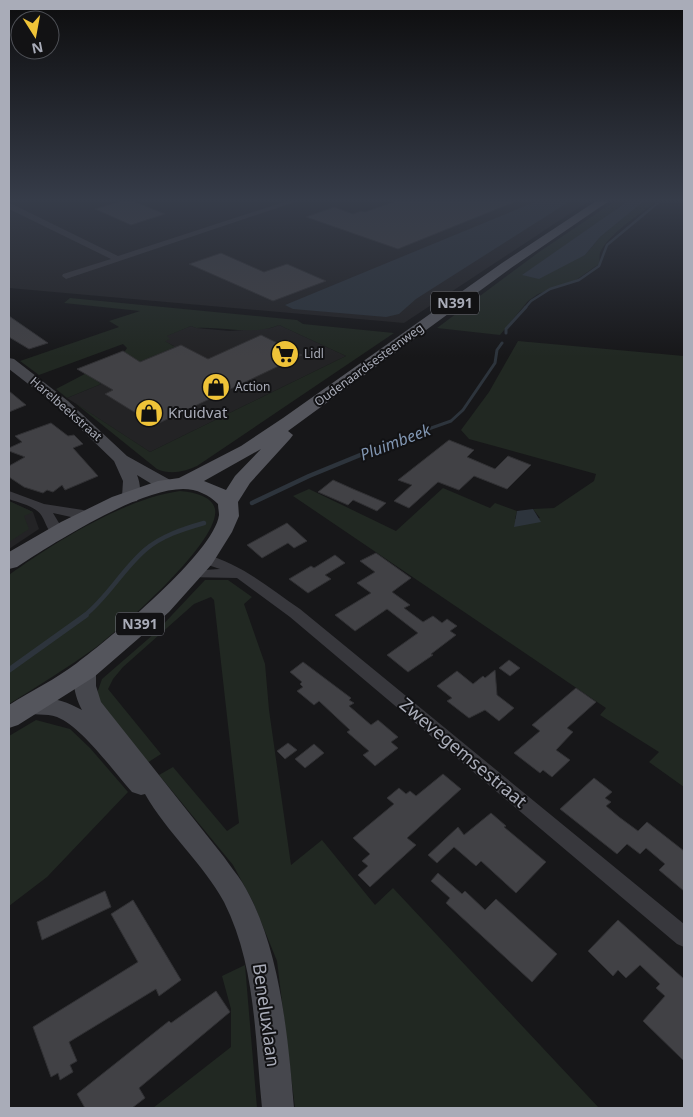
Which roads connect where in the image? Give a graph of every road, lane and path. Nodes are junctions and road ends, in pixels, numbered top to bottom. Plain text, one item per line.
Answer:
1 (106, 253) edge
2 (136, 253) edge
3 (526, 253) edge
4 (118, 259) junction
5 (66, 276) dead end
6 (9, 362) edge
7 (308, 409) junction
8 (121, 459) junction
9 (174, 484) junction
10 (9, 495) edge
11 (132, 497) junction
12 (228, 502) junction
13 (41, 507) junction
14 (89, 517) junction
15 (58, 533) junction
16 (9, 562) edge
17 (198, 566) junction
18 (238, 573) junction
19 (85, 670) junction
20 (19, 712) edge
21 (162, 800) junction
22 (684, 937) edge
23 (278, 1108) edge

1 - 4 street
2 - 4 street
3 - 7 main road, Oudenaardsesteenweg / N391
4 - 5 street
6 - 8 street, Harelbeekstraat
7 - 9 main road, Oudenaardsesteenweg / N391
7 - 12 main road, Oudenaardsesteenweg / N391
8 - 9 street, Harelbeekstraat
8 - 11 street, Harelbeekstraat
9 - 11 main road, N391
9 - 12 main road
10 - 13 street
11 - 14 main road, N391
12 - 17 main road, N391
13 - 14 street
13 - 15 street
14 - 15 main road, N391
15 - 16 main road, N391
17 - 18 street
17 - 18 street, Zwevegemsestraat
17 - 19 main road, N391
18 - 22 street, Zwevegemsestraat
19 - 20 main road, N391
19 - 21 street, Beneluxlaan
20 - 21 street, Beneluxlaan
21 - 23 street, Beneluxlaan

